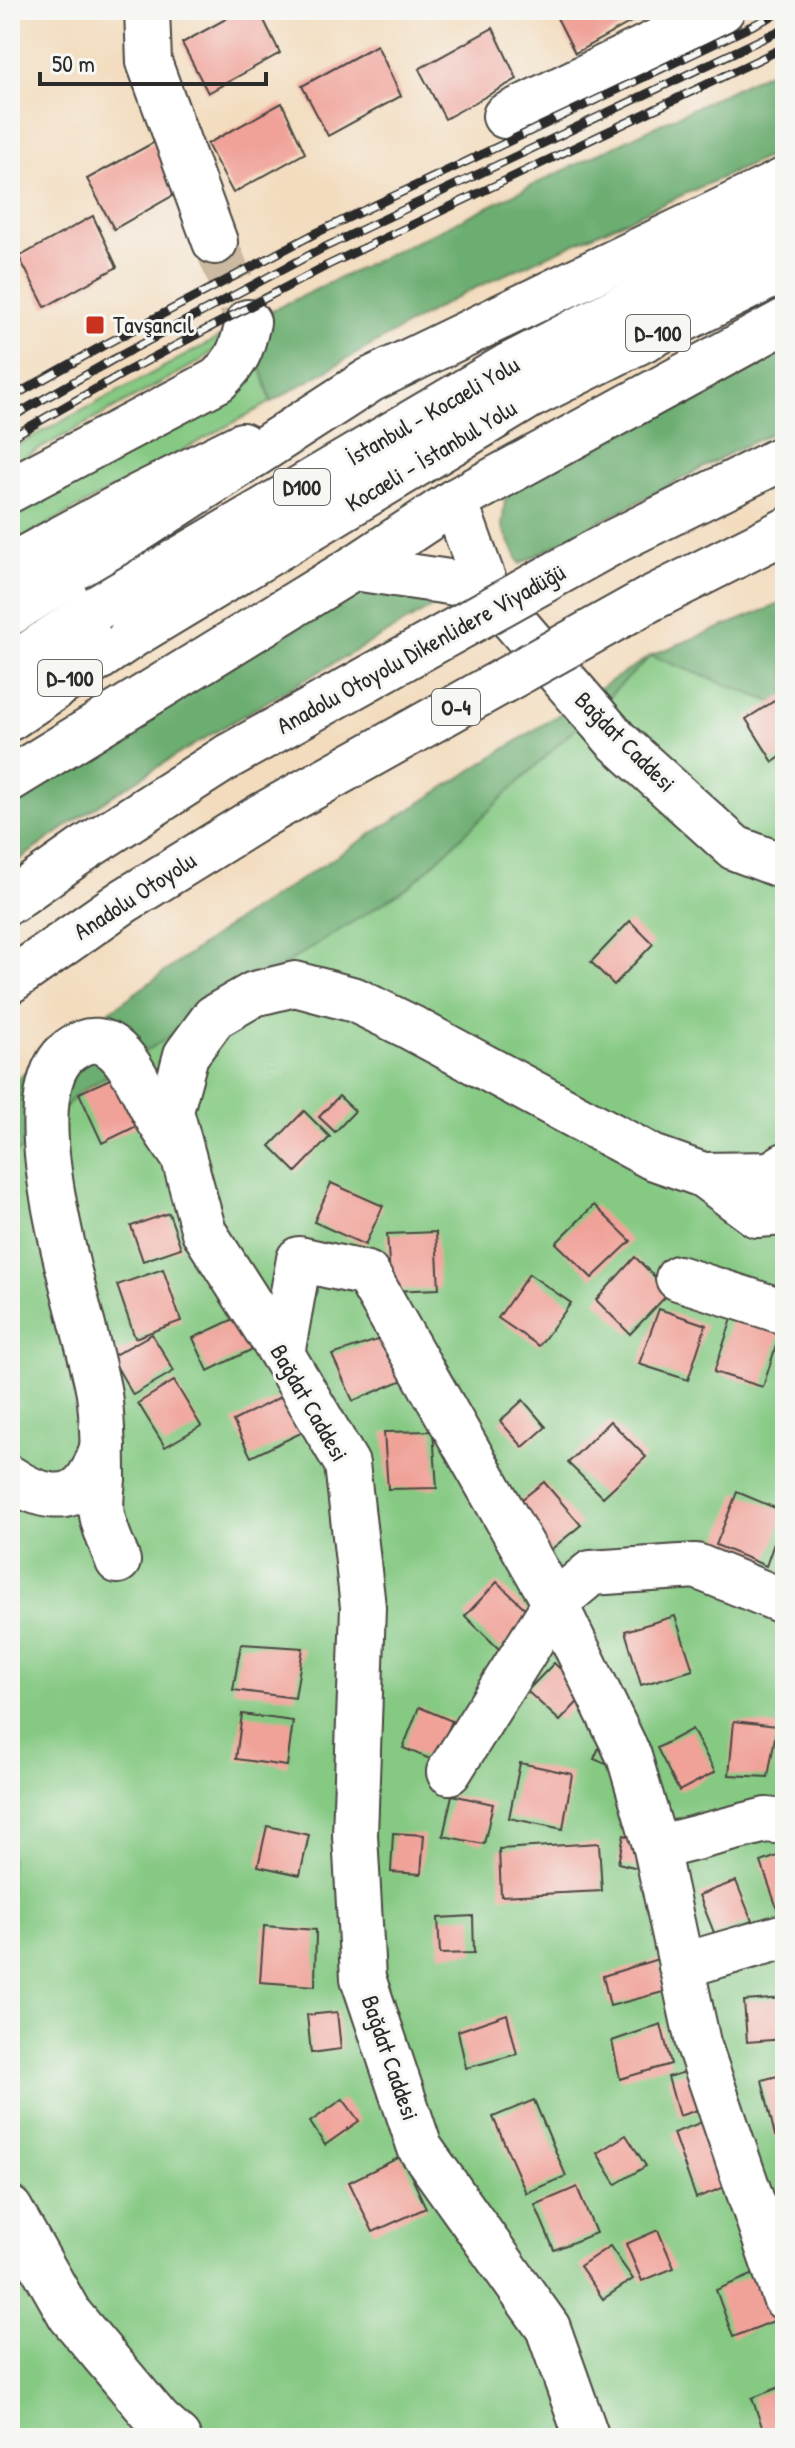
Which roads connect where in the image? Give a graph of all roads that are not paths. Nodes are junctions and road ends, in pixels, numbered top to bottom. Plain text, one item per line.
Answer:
1 (147, 10) edge
2 (722, 10) edge
3 (505, 116) dead end
4 (785, 180) edge
5 (785, 223) edge
6 (215, 242) tunnel mouth
7 (785, 269) edge
8 (785, 321) edge
9 (248, 322) tunnel mouth
10 (370, 380) junction
11 (519, 381) junction
12 (785, 457) edge
13 (10, 490) edge
14 (455, 501) junction
15 (151, 504) junction
16 (785, 531) edge
17 (10, 566) edge
18 (354, 568) junction
19 (487, 590) junction
20 (10, 613) edge
21 (130, 637) joint
22 (10, 667) edge
23 (10, 718) edge
24 (10, 779) edge
25 (785, 867) edge
26 (10, 901) edge
27 (10, 981) edge
28 (184, 1157) junction
29 (785, 1165) edge
30 (703, 1175) junction
31 (785, 1213) edge
32 (678, 1278) dead end
33 (785, 1312) edge
34 (282, 1354) junction
35 (103, 1446) junction
36 (10, 1478) edge
37 (118, 1561) dead end
38 (785, 1602) edge
39 (555, 1603) junction
40 (449, 1772) dead end
41 (785, 1822) edge
42 (656, 1848) junction
43 (785, 1936) edge
44 (681, 1966) junction
45 (768, 2192) edge
46 (10, 2209) edge
47 (785, 2298) edge
48 (178, 2438) edge
49 (587, 2438) edge

1 - 6 main road
2 - 3 main road
4 - 10 main road
5 - 11 main road, İstanbul - Kocaeli Yolu / D100
7 - 11 main road, Kocaeli - İstanbul Yolu / D-100
8 - 14 main road
9 - 13 main road
10 - 14 main road
10 - 15 main road
11 - 21 main road, Kocaeli - İstanbul Yolu / D100, bridge
11 - 22 main road, İstanbul - Kocaeli Yolu / D100, bridge
12 - 26 main road, Anadolu Otoyolu Dikenlidere Viyadüğü, bridge
14 - 18 main road
14 - 19 main road
15 - 17 main road
15 - 18 main road
15 - 20 main road
16 - 27 main road, Anadolu Otoyolu / O-4, bridge
18 - 19 main road
18 - 24 main road
19 - 25 main road, Bağdat Caddesi
21 - 23 main road, Kocaeli - İstanbul Yolu / D-100
28 - 30 main road, Bağdat Caddesi
28 - 34 main road, Bağdat Caddesi
28 - 35 main road
29 - 30 main road, Bağdat Caddesi
30 - 31 main road
32 - 33 main road
34 - 39 main road
34 - 49 main road, Bağdat Caddesi
35 - 36 main road
35 - 37 main road
38 - 39 main road
39 - 40 main road
39 - 42 main road
41 - 42 main road
42 - 44 main road
43 - 44 main road
44 - 45 main road
45 - 47 main road
46 - 48 main road

